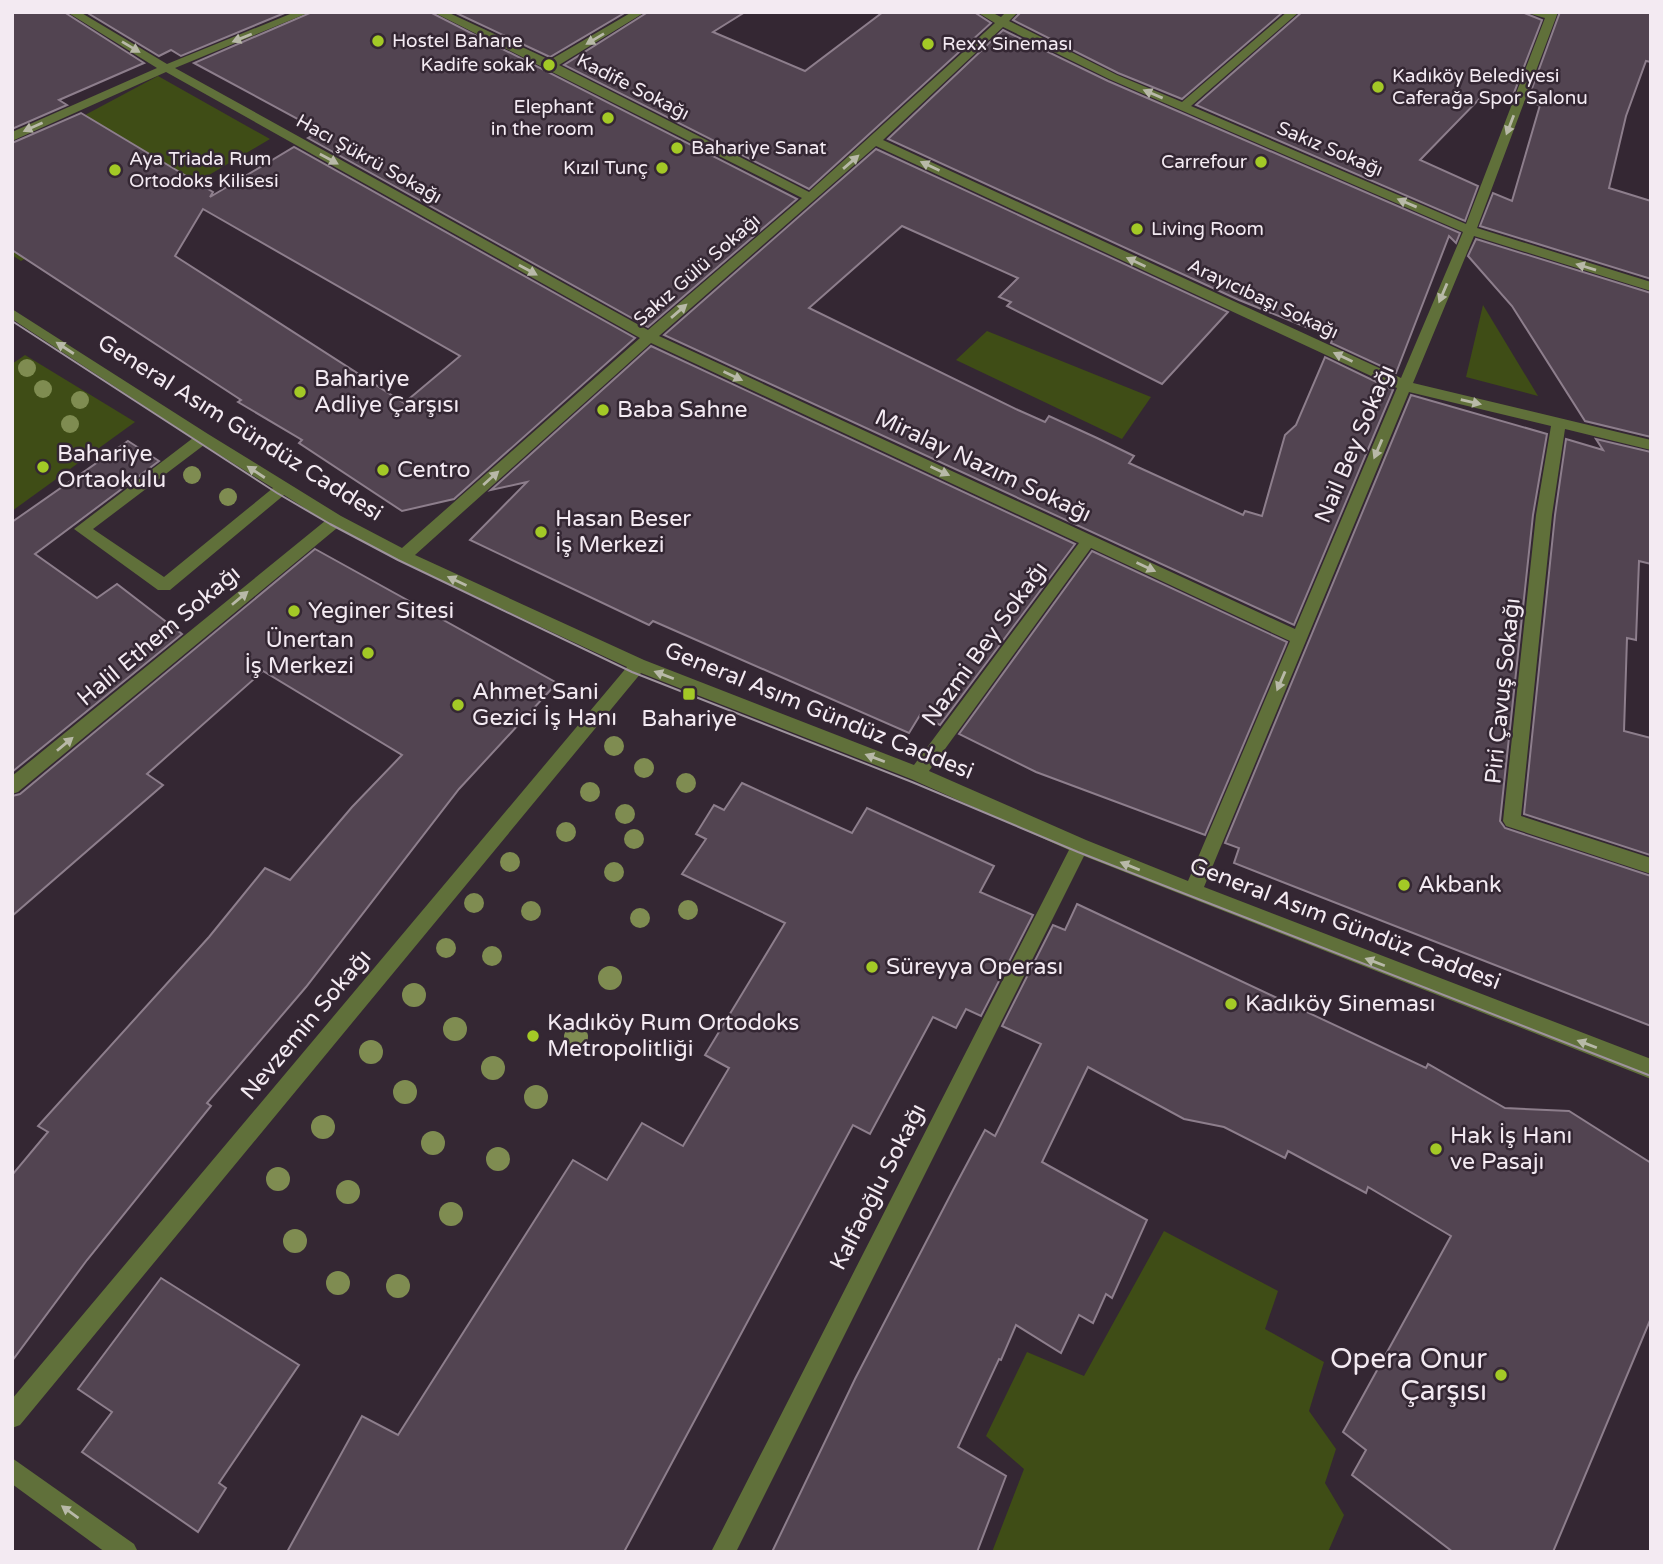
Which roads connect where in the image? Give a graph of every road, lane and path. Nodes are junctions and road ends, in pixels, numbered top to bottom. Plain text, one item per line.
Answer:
1 (72, 12) edge
2 (306, 12) edge
3 (438, 12) edge
4 (640, 12) edge
5 (982, 12) edge
6 (1013, 12) edge
7 (1294, 12) edge
8 (1529, 12) edge
9 (1552, 14) edge
10 (1003, 23) junction
11 (550, 65) junction
12 (166, 68) junction
13 (1183, 107) junction
14 (12, 137) edge
15 (875, 141) junction
16 (810, 197) junction
17 (1470, 230) junction
18 (1651, 287) edge
19 (12, 313) edge
20 (649, 337) junction
21 (1405, 386) junction
22 (1559, 422) junction
23 (203, 438) junction
24 (1651, 445) edge
25 (282, 489) junction
26 (335, 520) junction
27 (1089, 540) junction
28 (403, 556) junction
29 (1299, 638) junction
30 (638, 665) junction
31 (917, 774) junction
32 (12, 787) edge
33 (1080, 846) junction
34 (1651, 866) edge
35 (1193, 891) junction
36 (1651, 1069) edge
37 (12, 1416) edge
38 (12, 1471) edge
39 (126, 1552) edge
40 (723, 1552) edge

1 -> 12 street, Hacı Şükrü Sokağı
2 -> 12 street
3 - 11 street, Kadife Sokağı
4 -> 11 street
5 - 10 street, Sakız Sokağı
6 - 10 street, Sakız Gülü Sokağı
7 - 13 street
8 - 9 street
9 -> 17 street, Nail Bey Sokağı
13 -> 10 street, Sakız Sokağı
10 - 15 street, Sakız Gülü Sokağı
11 - 16 street, Kadife Sokağı
12 -> 14 street
12 -> 20 street, Hacı Şükrü Sokağı
17 -> 13 street, Sakız Sokağı
16 -> 15 street, Sakız Gülü Sokağı
21 -> 15 street, Arayıcıbaşı Sokağı
20 -> 16 street, Sakız Gülü Sokağı
18 -> 17 street, Sakız Sokağı
17 -> 21 street, Nail Bey Sokağı
23 -> 19 street, General Asım Gündüz Caddesi
20 -> 27 street, Miralay Nazım Sokağı
28 -> 20 street, Sakız Gülü Sokağı
21 -> 22 street, Arayıcıbaşı Sokağı
21 -> 29 street, Nail Bey Sokağı
22 - 24 street, Arayıcıbaşı Sokağı
22 - 34 street, Piri Çavuş Sokağı
25 -> 23 street, General Asım Gündüz Caddesi
23 - 25 street
25 - 26 street, General Asım Gündüz Caddesi
26 - 28 street, General Asım Gündüz Caddesi
32 -> 26 street, Halil Ethem Sokağı
27 -> 29 street, Miralay Nazım Sokağı
27 - 31 street, Nazmi Bey Sokağı
30 -> 28 street, General Asım Gündüz Caddesi
29 -> 35 street, Nail Bey Sokağı
31 -> 30 street, General Asım Gündüz Caddesi
30 - 37 street, Nevzemin Sokağı
31 - 33 street, General Asım Gündüz Caddesi
35 -> 33 street, General Asım Gündüz Caddesi
33 - 40 street, Kalfaoğlu Sokağı
36 -> 35 street, General Asım Gündüz Caddesi
39 -> 38 street

